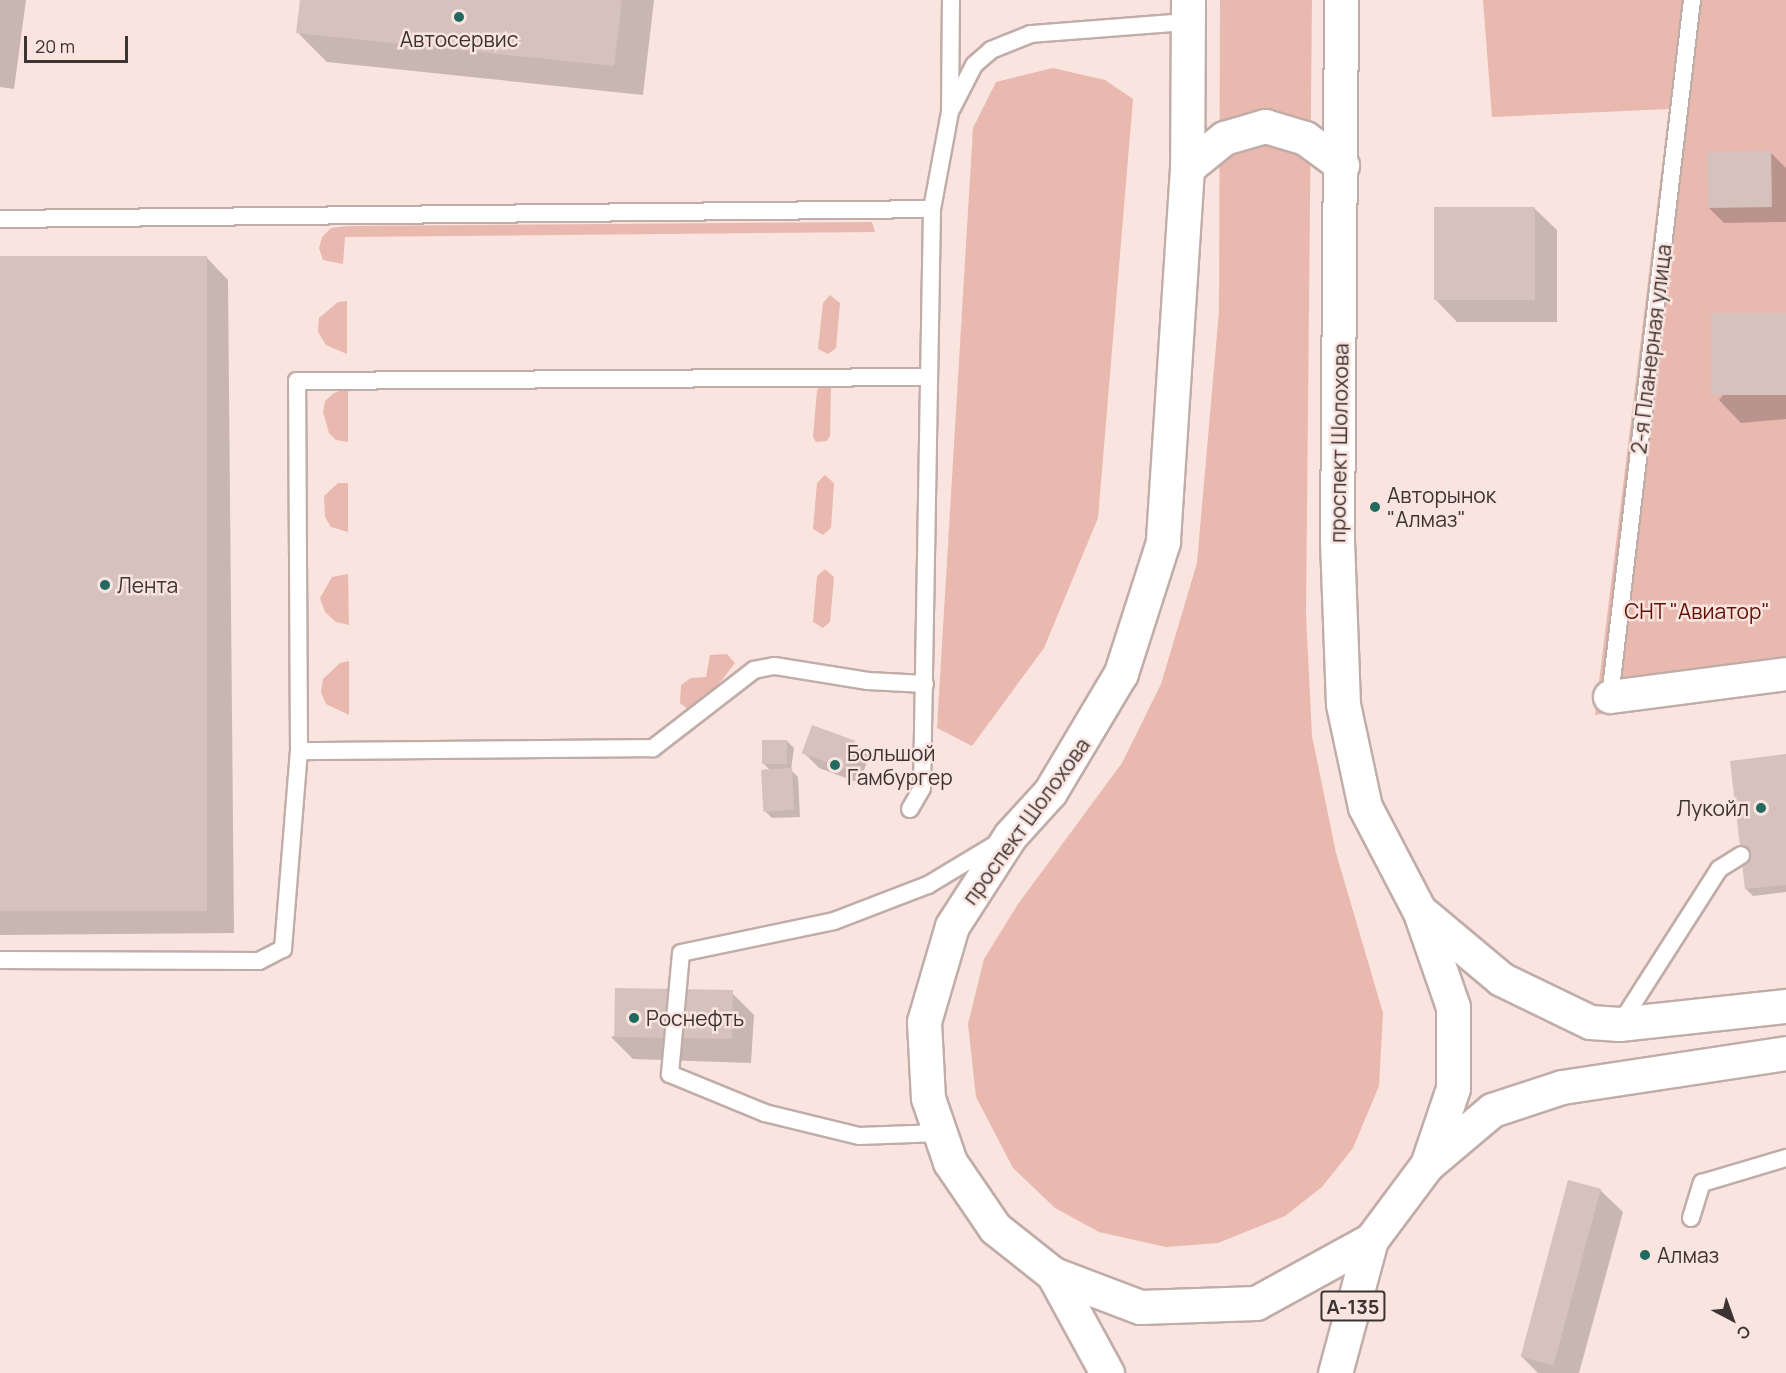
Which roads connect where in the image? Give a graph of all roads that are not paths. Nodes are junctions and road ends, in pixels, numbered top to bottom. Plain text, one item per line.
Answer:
1 (951, 0) edge
2 (1341, 0) edge
3 (1692, 0) edge
4 (1188, 11) edge
5 (950, 112) junction
6 (1342, 165) junction
7 (1187, 168) junction
8 (932, 209) junction
9 (0, 219) edge
10 (929, 377) junction
11 (1786, 674) edge
12 (925, 684) junction
13 (1610, 697) joint
14 (299, 751) junction
15 (910, 809) dead end
16 (1010, 836) junction
17 (1741, 855) dead end
18 (1420, 912) junction
19 (0, 960) edge
20 (1786, 1006) edge
21 (1619, 1024) junction
22 (1786, 1053) edge
23 (940, 1133) junction
24 (1786, 1158) edge
25 (1427, 1166) junction
26 (1691, 1218) dead end
27 (1371, 1240) junction
28 (1053, 1275) junction
29 (1107, 1373) edge
30 (1335, 1373) edge

1 - 5 lane
2 - 6 main road, проспект Шолохова
3 - 13 lane, 2-я Планерная улица
4 - 5 lane
4 - 7 main road, проспект Шолохова
5 - 8 lane
6 - 7 main road
6 - 18 main road, проспект Шолохова
7 - 16 main road, проспект Шолохова
8 - 9 lane
8 - 10 lane
10 - 12 lane
10 - 14 lane
11 - 13 street
12 - 14 lane
12 - 15 lane
14 - 19 lane
16 - 23 main road, проспект Шолохова
16 - 23 lane
17 - 21 lane
18 - 21 main road
18 - 25 main road, проспект Шолохова
20 - 21 main road
22 - 25 main road
23 - 28 main road, проспект Шолохова
24 - 26 lane
25 - 27 main road, проспект Шолохова
27 - 28 main road, проспект Шолохова
27 - 30 main road, А-135
28 - 29 main road

